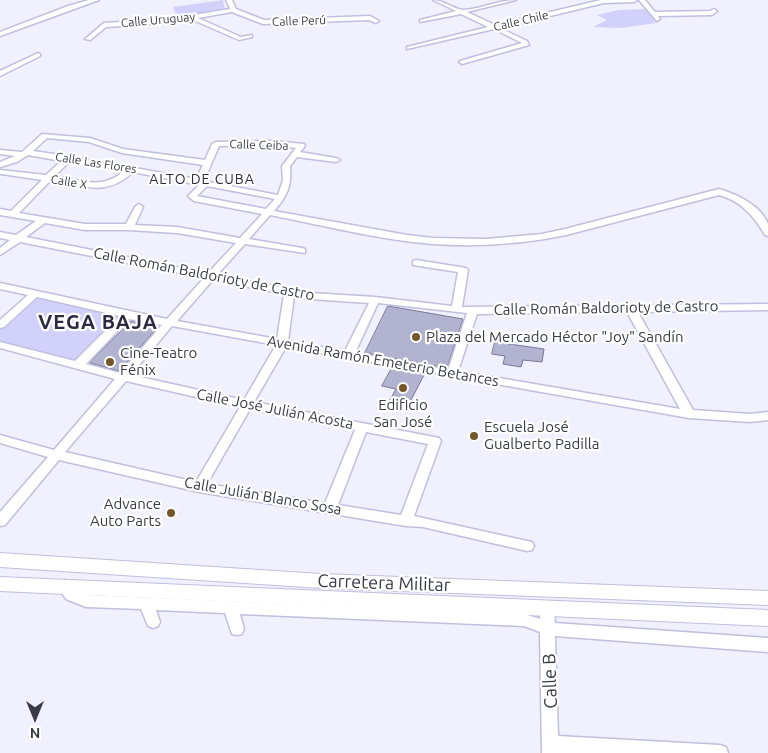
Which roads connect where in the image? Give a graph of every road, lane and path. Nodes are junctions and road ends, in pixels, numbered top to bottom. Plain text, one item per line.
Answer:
1 (96, 0) edge
2 (229, 0) edge
3 (436, 0) edge
4 (513, 0) edge
5 (634, 0) edge
6 (642, 0) edge
7 (233, 10) junction
8 (714, 11) dead end
9 (461, 12) junction
10 (193, 18) junction
11 (422, 20) dead end
12 (376, 21) dead end
13 (494, 27) junction
14 (0, 34) edge
15 (250, 36) dead end
16 (88, 39) dead end
17 (409, 48) dead end
18 (38, 55) dead end
19 (462, 62) dead end
20 (0, 74) edge
21 (298, 150) junction
22 (0, 152) edge
23 (26, 154) junction
24 (68, 158) junction
25 (336, 160) dead end
26 (208, 163) junction
27 (1, 169) edge
28 (131, 169) junction
29 (48, 179) junction
30 (202, 182) junction
31 (281, 198) junction
32 (139, 207) dead end
33 (0, 212) edge
34 (14, 213) junction
35 (268, 213) junction
36 (43, 220) junction
37 (129, 227) junction
38 (768, 233) edge
39 (0, 235) edge
40 (18, 239) junction
41 (242, 240) junction
42 (302, 251) dead end
43 (0, 252) edge
44 (416, 264) dead end
45 (209, 277) junction
46 (0, 286) edge
47 (289, 293) junction
48 (35, 294) junction
49 (375, 300) junction
50 (768, 306) edge
51 (457, 309) junction
52 (631, 309) junction
53 (473, 311) junction
54 (127, 315) junction
55 (168, 323) junction
56 (0, 325) edge
57 (282, 344) junction
58 (0, 345) edge
59 (349, 355) junction
60 (78, 365) junction
61 (452, 374) junction
62 (122, 377) junction
63 (248, 405) junction
64 (689, 414) junction
65 (768, 416) edge
66 (362, 426) junction
67 (0, 439) edge
68 (57, 455) junction
69 (199, 487) junction
70 (330, 508) junction
71 (0, 521) edge
72 (406, 521) junction
73 (527, 546) dead end
74 (0, 560) edge
75 (0, 584) edge
76 (64, 586) junction
77 (768, 598) edge
78 (146, 603) junction
79 (230, 606) junction
80 (546, 608) junction
81 (768, 618) edge
82 (153, 622) dead end
83 (237, 629) dead end
84 (548, 629) junction
85 (768, 645) edge
86 (551, 749) edge
87 (720, 753) edge

1 - 14 street
2 - 7 street
3 - 9 street
4 - 9 street
5 - 13 street, Calle Chile
6 - 8 street
7 - 10 street, Calle Uruguay
7 - 12 street, Calle Perú
9 - 11 street
9 - 13 street
10 - 15 street
10 - 16 street, Calle Uruguay
13 - 17 street, Calle Chile
13 - 19 street
18 - 20 street
21 - 25 street, Calle Ceiba
21 - 26 street, Calle Ceiba
21 - 31 street
22 - 23 street, Calle Las Flores
23 - 24 street, Calle Las Flores
23 - 26 street
23 - 27 street
24 - 28 street, Calle Las Flores
24 - 29 street
26 - 30 street
27 - 29 street, Calle X
28 - 29 street, Calle X
28 - 30 street, Calle Las Flores
29 - 34 street
30 - 31 street, Calle Las Flores
30 - 35 street
31 - 35 street
32 - 37 street
33 - 34 street
34 - 36 street
35 - 38 street
35 - 41 street
36 - 37 street
36 - 40 street
37 - 41 street
39 - 40 street, Calle Román Baldorioty de Castro
40 - 43 street
40 - 45 street, Calle Román Baldorioty de Castro
41 - 42 street
41 - 45 street
44 - 51 street
45 - 47 street, Calle Román Baldorioty de Castro
45 - 55 street
46 - 48 street, Avenida Ramón Emeterio Betances
47 - 49 street, Calle Román Baldorioty de Castro
47 - 57 street
48 - 54 street, Avenida Ramón Emeterio Betances
48 - 56 street
49 - 51 street, Calle Román Baldorioty de Castro
49 - 59 street
50 - 52 street, Calle Román Baldorioty de Castro
51 - 53 street, Calle Román Baldorioty de Castro
52 - 53 street, Calle Román Baldorioty de Castro
52 - 64 street
53 - 61 street
54 - 55 street, Avenida Ramón Emeterio Betances
54 - 60 street
55 - 57 street, Avenida Ramón Emeterio Betances
55 - 62 street
57 - 59 street, Avenida Ramón Emeterio Betances
57 - 63 street
58 - 60 street, Calle José Julián Acosta
59 - 61 street, Avenida Ramón Emeterio Betances
60 - 62 street, Calle José Julián Acosta
61 - 64 street, Avenida Ramón Emeterio Betances
62 - 63 street, Calle José Julián Acosta
62 - 68 street
63 - 66 street, Calle José Julián Acosta
63 - 69 street
64 - 65 street, Avenida Ramón Emeterio Betances
66 - 70 street
66 - 72 street, Calle José Julián Acosta
67 - 68 street, Calle Julián Blanco Sosa
68 - 69 street, Calle Julián Blanco Sosa
68 - 71 street
69 - 70 street, Calle Julián Blanco Sosa
70 - 72 street, Calle Julián Blanco Sosa
72 - 73 street, Calle Julián Blanco Sosa
74 - 77 main road, Carretera Militar
75 - 76 main road, Carretera Militar
76 - 78 street
76 - 80 main road, Carretera Militar
78 - 79 street
78 - 82 street
79 - 83 street
79 - 84 street
80 - 81 main road, Carretera Militar
80 - 84 street, Calle B
84 - 85 street
84 - 86 street, Calle B
86 - 87 street

